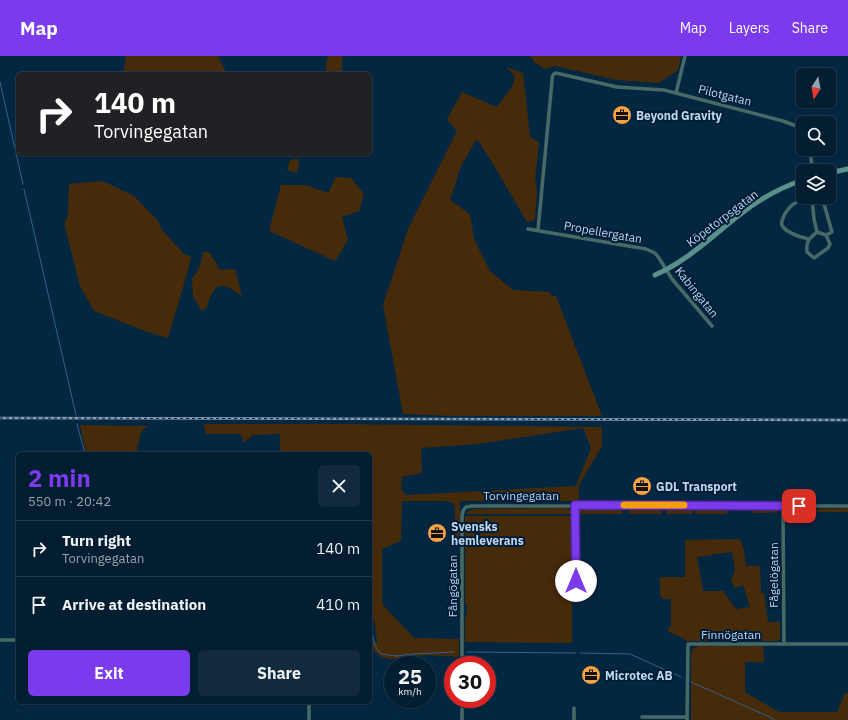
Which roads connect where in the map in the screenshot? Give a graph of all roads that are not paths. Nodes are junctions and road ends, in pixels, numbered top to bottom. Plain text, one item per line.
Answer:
1 (684, 56) edge
2 (676, 93) junction
3 (796, 126) edge
4 (848, 169) edge
5 (836, 172) edge
6 (796, 183) edge
7 (796, 202) edge
8 (813, 204) edge
9 (824, 204) edge
10 (528, 229) dead end
11 (538, 230) junction
12 (818, 232) junction
13 (826, 235) junction
14 (808, 239) junction
15 (667, 270) junction
16 (655, 275) dead end
17 (712, 326) dead end
18 (575, 505) junction
19 (783, 506) junction
20 (848, 506) edge
21 (466, 507) joint
22 (576, 596) dead end
23 (0, 640) edge
24 (16, 640) edge
25 (784, 644) junction
26 (848, 644) edge
27 (462, 656) edge
28 (309, 704) edge
29 (462, 708) edge
30 (574, 708) dead end
31 (642, 718) dead end
32 (687, 719) edge
33 (309, 720) edge
34 (462, 720) edge
35 (574, 720) edge

1 - 2 street
2 - 3 street, Pilotgatan
2 - 11 street, Pilotgatan
4 - 5 street
6 - 15 street, Köpetorpsgatan
7 - 14 street
8 - 12 street
9 - 13 street
10 - 11 street, Propellergatan
11 - 15 street, Propellergatan
12 - 13 street
12 - 14 street
13 - 14 street
15 - 16 street, Köpetorpsgatan
15 - 17 street, Kabingatan
18 - 19 street, Torvingegatan
18 - 21 street, Torvingegatan
18 - 22 street, Torvingegatan
19 - 20 street, Torvingegatan
19 - 25 street, Fågelögatan
21 - 27 street, Fångögatan
23 - 24 street
25 - 26 street, Finnögatan
25 - 32 street, Finnögatan
28 - 33 street
29 - 34 street
30 - 35 street
31 - 32 street, Finnögatan

